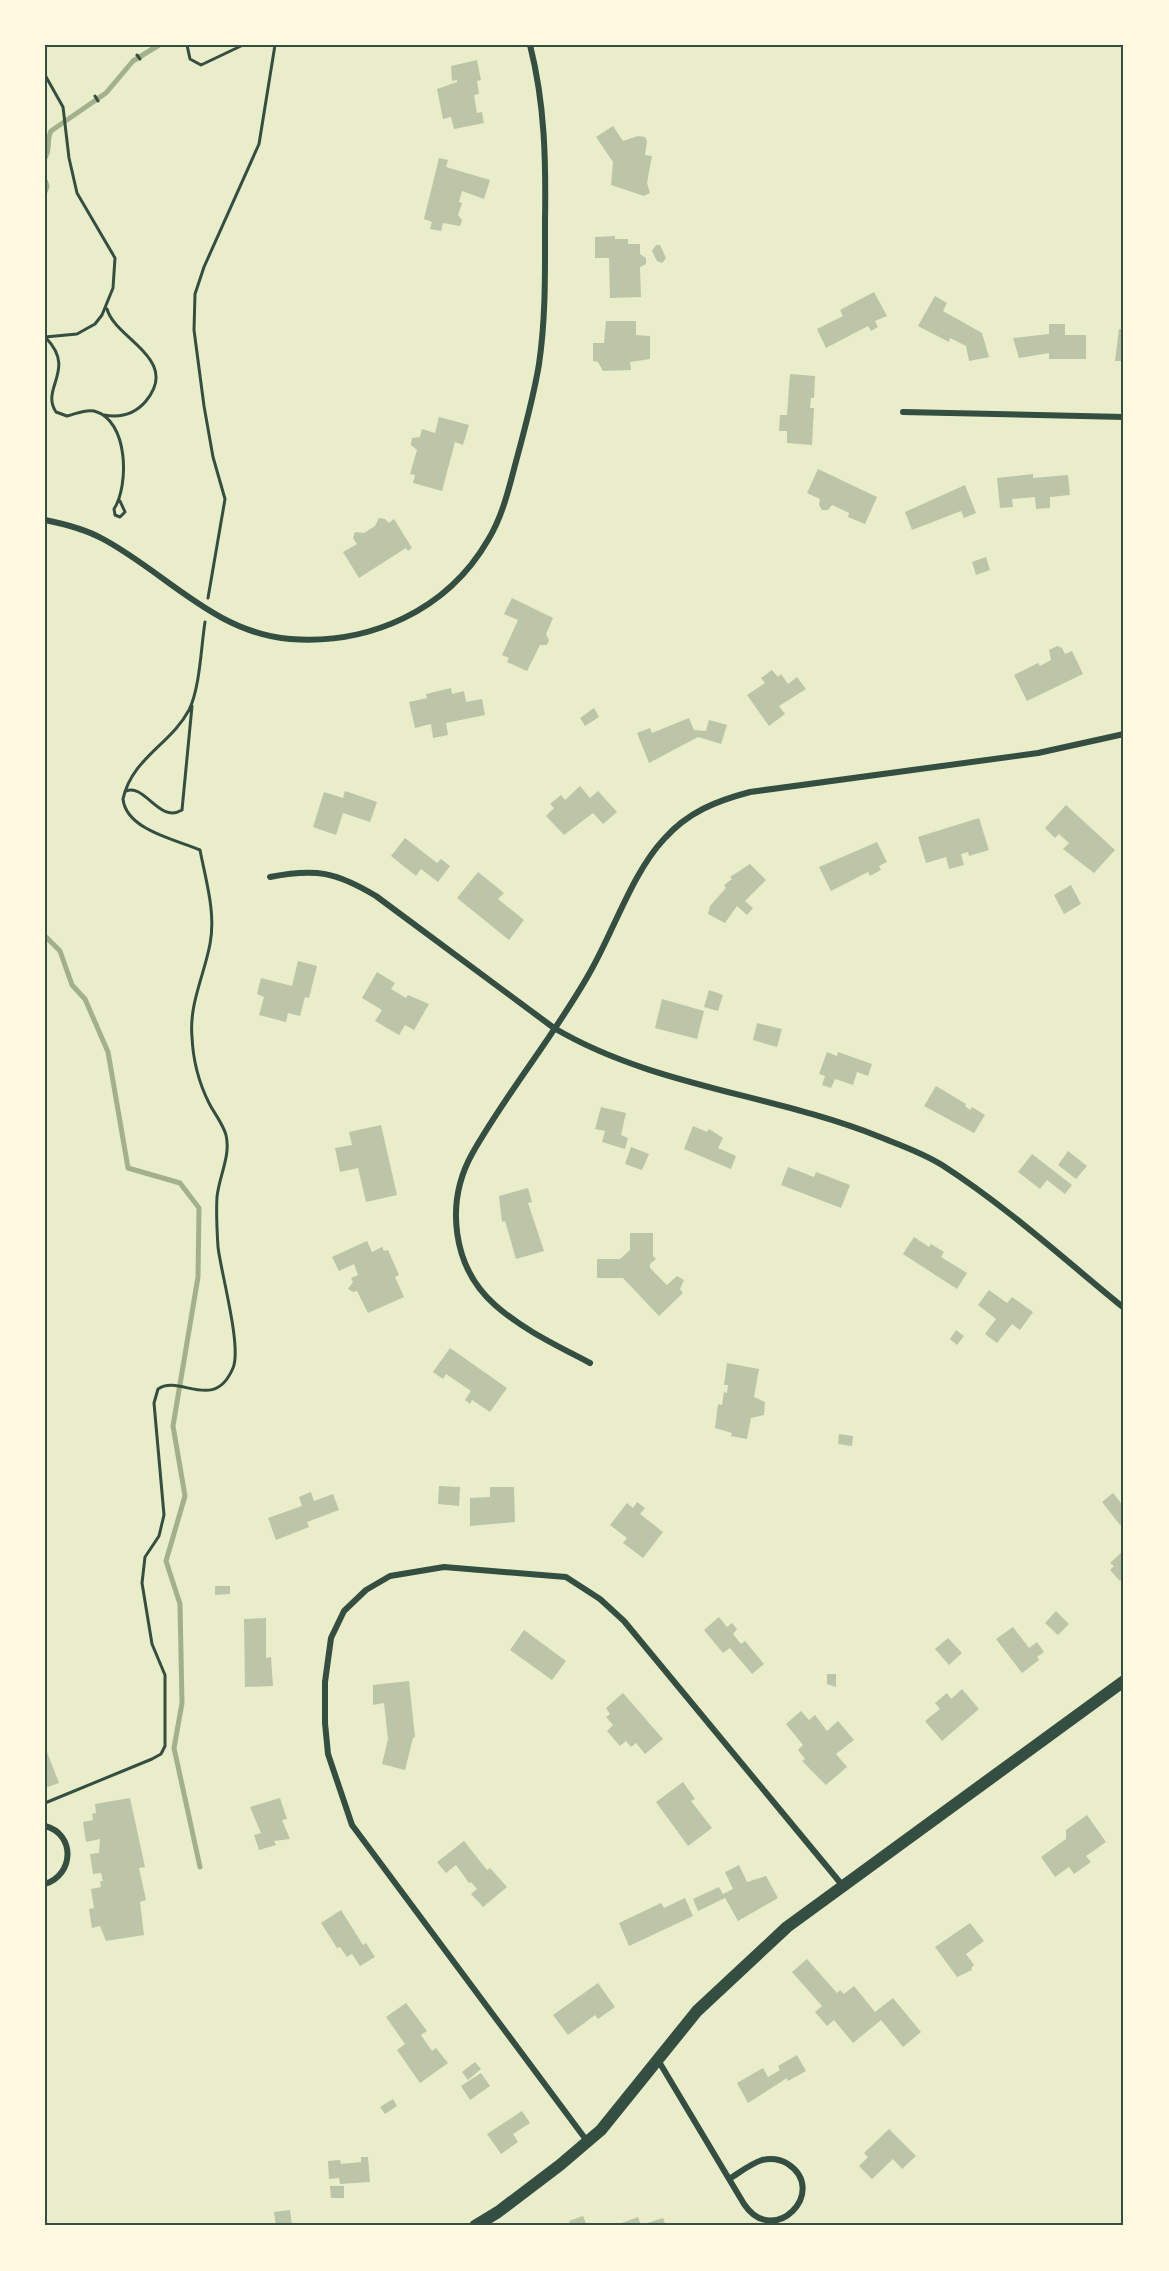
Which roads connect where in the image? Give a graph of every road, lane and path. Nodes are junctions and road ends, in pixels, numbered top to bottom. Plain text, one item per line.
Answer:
1 (187, 45) edge
2 (243, 45) edge
3 (275, 45) edge
4 (530, 45) edge
5 (137, 55) dead end
6 (140, 59) dead end
7 (45, 75) edge
8 (94, 96) dead end
9 (98, 100) dead end
10 (106, 308) junction
11 (903, 412) dead end
12 (103, 415) junction
13 (1124, 417) edge
14 (120, 501) junction
15 (45, 520) edge
16 (207, 609) junction
17 (193, 700) junction
18 (1124, 734) edge
19 (124, 793) junction
20 (270, 877) dead end
21 (554, 1028) junction
22 (1124, 1308) edge
23 (590, 1363) dead end
24 (1124, 1681) edge
25 (45, 1803) edge
26 (45, 1826) edge
27 (45, 1884) edge
28 (843, 1886) junction
29 (658, 2060) junction
30 (588, 2141) junction
31 (729, 2179) junction
32 (475, 2226) edge

1 - 2 path
3 - 16 path
4 - 16 street
5 - 6 path
7 - 10 path
8 - 9 path
10 - 12 path
10 - 12 path
11 - 13 street
12 - 14 path
14 - 14 path
15 - 16 street
16 - 17 path
17 - 19 path
17 - 19 path
18 - 21 street
19 - 25 path
20 - 21 street
21 - 22 street
21 - 23 street
24 - 28 main road
26 - 27 street
28 - 29 main road
28 - 30 street
29 - 30 main road
29 - 31 street
30 - 32 main road
31 - 31 street

